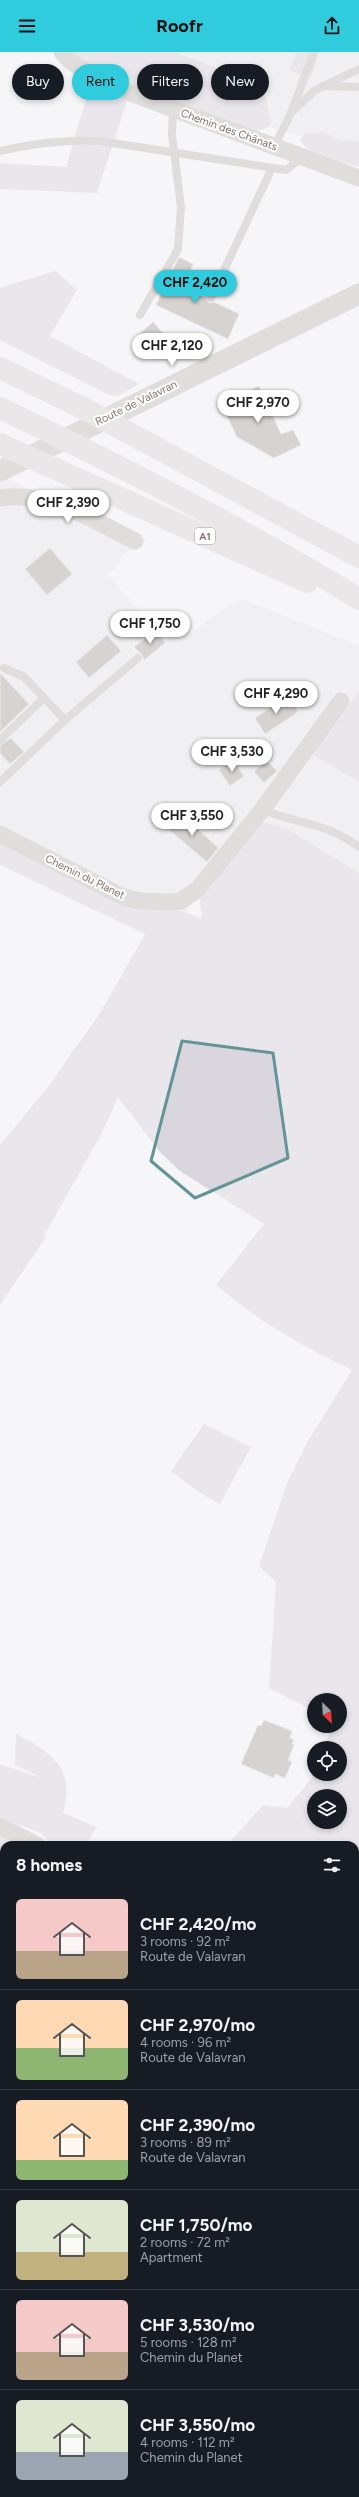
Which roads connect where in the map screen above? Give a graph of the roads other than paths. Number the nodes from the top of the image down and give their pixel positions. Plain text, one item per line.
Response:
1 (62, 52) edge
2 (314, 52) edge
3 (359, 70) edge
4 (323, 86) junction
5 (359, 87) edge
6 (173, 109) junction
7 (291, 113) junction
8 (274, 147) junction
9 (0, 152) edge
10 (174, 153) junction
11 (302, 157) junction
12 (272, 168) junction
13 (359, 178) edge
14 (359, 294) edge
15 (211, 298) dead end
16 (140, 315) dead end
17 (0, 368) edge
18 (0, 408) edge
19 (2, 445) edge
20 (0, 471) edge
21 (0, 498) edge
22 (135, 541) dead end
23 (359, 557) edge
24 (359, 599) edge
25 (359, 606) edge
26 (138, 658) dead end
27 (4, 668) dead end
28 (44, 698) junction
29 (341, 701) dead end
30 (65, 720) junction
31 (0, 740) edge
32 (1, 777) edge
33 (262, 810) junction
34 (0, 834) edge
35 (359, 847) edge
36 (0, 1826) edge
37 (29, 1841) edge

1 - 6 street, Chemin des Chânats
2 - 7 lane
3 - 4 lane
4 - 5 lane
4 - 7 lane
6 - 8 street, Chemin des Chânats
6 - 10 lane
7 - 8 lane
8 - 11 street, Chemin des Chânats
9 - 10 lane
10 - 12 lane
10 - 16 lane
11 - 12 lane
11 - 13 street, Chemin des Chânats
12 - 15 lane
14 - 20 street, Route de Valavran
17 - 23 highway
18 - 24 highway
19 - 25 highway, A1
21 - 22 street
26 - 30 lane
27 - 28 lane
28 - 30 lane
28 - 31 lane
29 - 33 street, Chemin du Planet
30 - 32 lane
33 - 34 street, Chemin du Planet
33 - 35 lane
36 - 37 street

